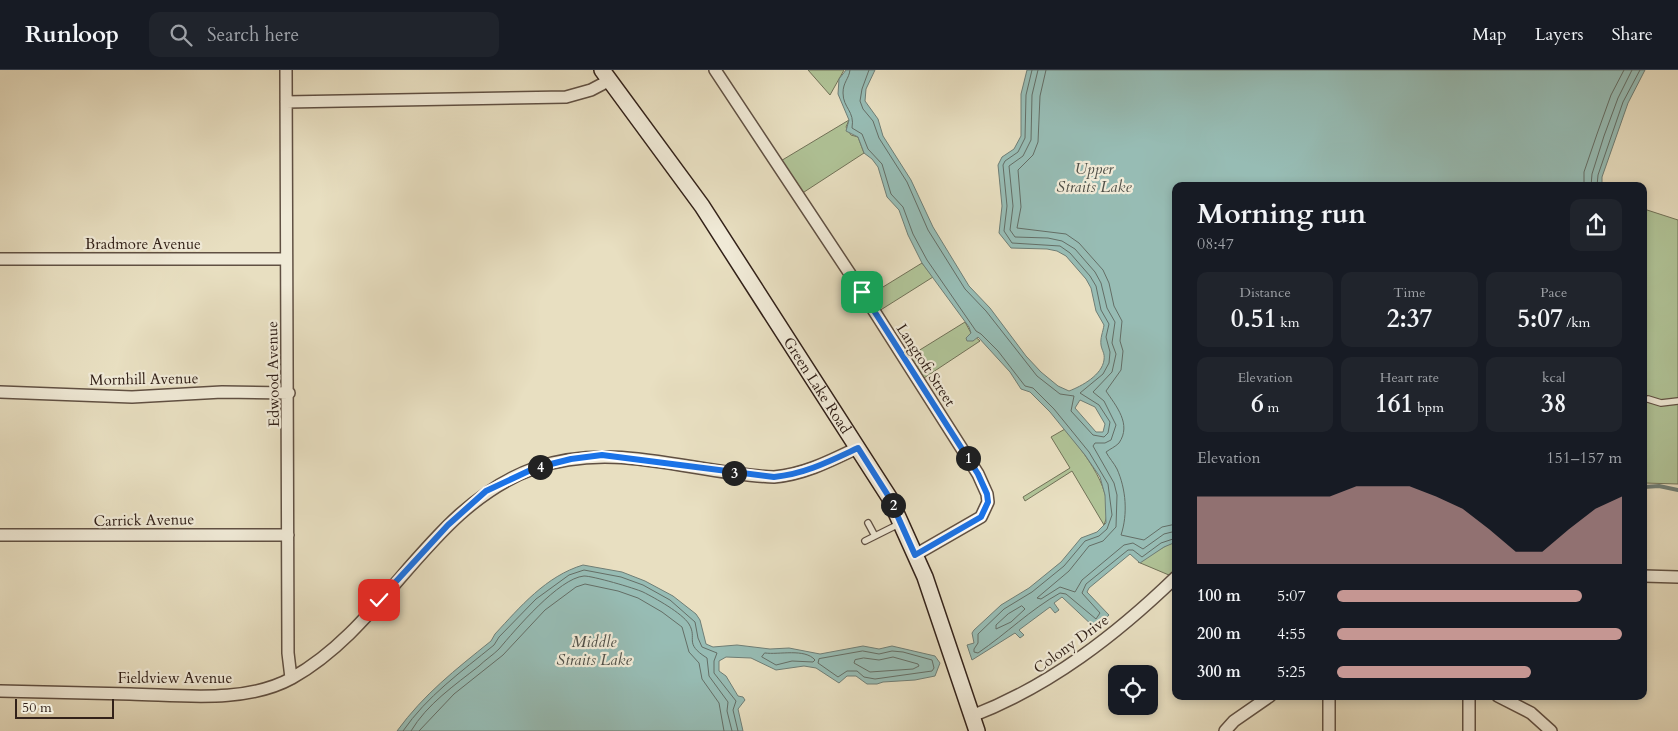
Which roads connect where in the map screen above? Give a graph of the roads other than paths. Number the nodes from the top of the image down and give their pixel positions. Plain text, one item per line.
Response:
1 (286, 70) edge
2 (715, 70) edge
3 (606, 75) edge
4 (286, 102) junction
5 (0, 259) edge
6 (286, 259) junction
7 (0, 392) edge
8 (289, 393) junction
9 (1648, 399) dead end
10 (1678, 402) edge
11 (858, 448) junction
12 (868, 523) dead end
13 (901, 523) junction
14 (0, 535) edge
15 (288, 535) junction
16 (875, 536) junction
17 (865, 541) dead end
18 (915, 555) junction
19 (1647, 576) edge
20 (1678, 577) edge
21 (1172, 582) edge
22 (291, 678) junction
23 (0, 691) edge
24 (1264, 700) edge
25 (1329, 700) edge
26 (1469, 700) edge
27 (1506, 700) edge
28 (972, 716) junction
29 (977, 731) edge
30 (1225, 731) edge
31 (1329, 731) edge
32 (1469, 731) edge
33 (1551, 731) edge

1 - 4 street, Edwood Avenue
2 - 18 street, Langtoft Street
3 - 4 street
3 - 11 street, Green Lake Road
4 - 6 street, Edwood Avenue
5 - 6 street, Bradmore Avenue
6 - 8 street, Edwood Avenue
7 - 8 street, Mornhill Avenue
8 - 15 street, Edwood Avenue
9 - 10 lane
11 - 13 street, Green Lake Road
11 - 22 street, Fieldview Avenue
12 - 16 lane
13 - 16 lane
13 - 18 street, Green Lake Road
14 - 15 street, Carrick Avenue
15 - 22 street, Edwood Avenue
16 - 17 lane
18 - 28 street, Green Lake Road
19 - 20 street
21 - 28 street, Colony Drive
22 - 23 street, Fieldview Avenue
24 - 30 street
25 - 31 street
26 - 32 street
27 - 33 street
28 - 29 street, Green Lake Road

